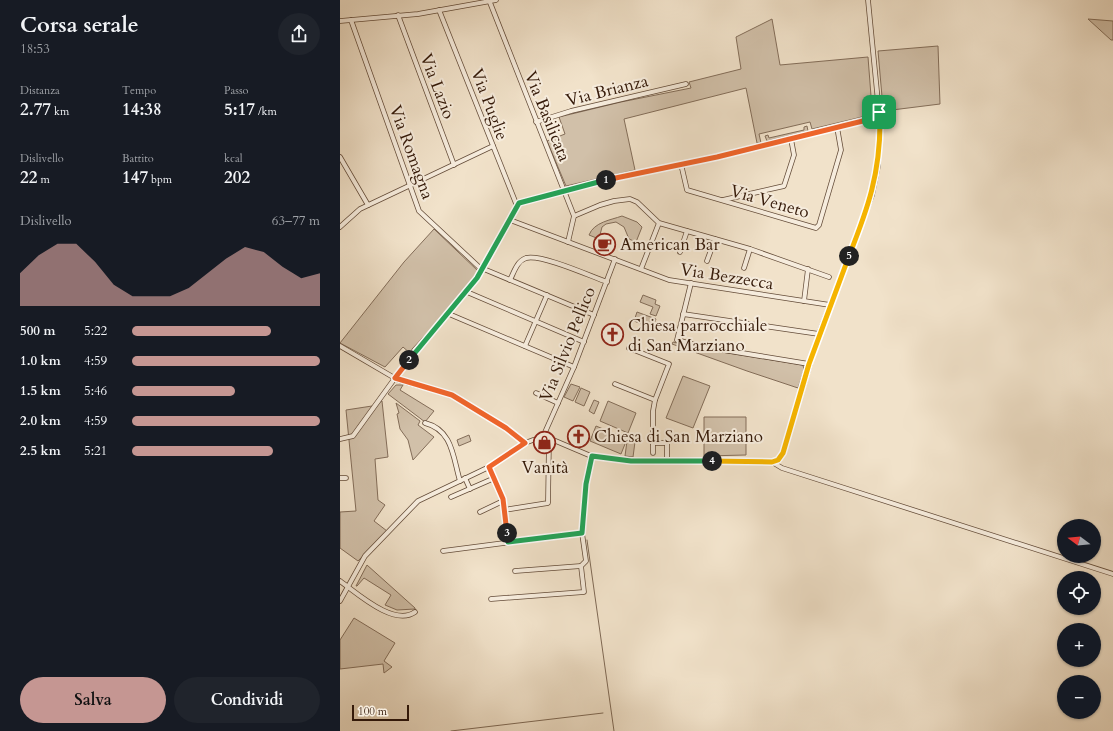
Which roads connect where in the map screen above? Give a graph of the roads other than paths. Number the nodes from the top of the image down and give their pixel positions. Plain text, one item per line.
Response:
1 (496, 0) edge
2 (868, 0) edge
3 (489, 1) edge
4 (439, 10) junction
5 (398, 16) junction
6 (351, 20) junction
7 (340, 21) edge
8 (686, 84) dead end
9 (879, 112) junction
10 (875, 118) junction
11 (536, 122) junction
12 (880, 122) junction
13 (836, 127) junction
14 (792, 139) junction
15 (493, 146) junction
16 (340, 156) edge
17 (681, 164) junction
18 (454, 165) junction
19 (411, 186) junction
20 (564, 191) junction
21 (722, 201) junction
22 (368, 205) junction
23 (517, 206) junction
24 (574, 216) junction
25 (510, 220) junction
26 (659, 223) junction
27 (340, 227) edge
28 (687, 231) junction
29 (715, 239) junction
30 (568, 242) junction
31 (750, 249) junction
32 (680, 252) dead end
33 (615, 259) junction
34 (707, 261) dead end
35 (744, 268) dead end
36 (484, 269) junction
37 (641, 269) junction
38 (808, 270) junction
39 (829, 277) dead end
40 (510, 280) junction
41 (607, 282) junction
42 (691, 283) junction
43 (467, 292) junction
44 (547, 295) junction
45 (804, 301) junction
46 (830, 305) junction
47 (449, 314) junction
48 (683, 314) junction
49 (594, 315) junction
50 (536, 322) junction
51 (819, 334) junction
52 (584, 342) junction
53 (340, 346) edge
54 (525, 346) junction
55 (628, 348) dead end
56 (809, 364) junction
57 (574, 367) junction
58 (395, 378) junction
59 (615, 384) dead end
60 (536, 393) dead end
61 (655, 400) junction
62 (558, 402) junction
63 (425, 423) dead end
64 (340, 439) edge
65 (542, 439) junction
66 (549, 439) junction
67 (525, 443) junction
68 (653, 443) junction
69 (653, 453) dead end
70 (592, 456) junction
71 (667, 461) junction
72 (772, 462) junction
73 (489, 467) junction
74 (340, 478) edge
75 (346, 478) dead end
76 (465, 478) junction
77 (490, 480) dead end
78 (460, 481) junction
79 (470, 489) junction
80 (451, 497) dead end
81 (503, 501) junction
82 (504, 510) junction
83 (480, 512) dead end
84 (582, 533) junction
85 (508, 542) junction
86 (444, 550) dead end
87 (581, 566) junction
88 (515, 571) dead end
89 (1113, 574) edge
90 (340, 581) edge
91 (348, 586) junction
92 (491, 599) dead end
93 (340, 601) edge
94 (414, 612) dead end

1 - 3 street
2 - 9 street
3 - 4 street
3 - 11 street, Via Basilicata
4 - 5 street
4 - 15 street, Via Puglie
5 - 6 street
5 - 18 street, Via Lazio
6 - 7 street
6 - 19 street, Via Romagna
8 - 11 street, Via Brianza
9 - 10 street
9 - 12 street
10 - 12 street
10 - 13 street
11 - 20 street, Via Basilicata
12 - 46 street
13 - 14 street
13 - 21 street, Via Veneto
14 - 17 street
14 - 21 street
15 - 18 street
15 - 23 street, Via Puglie
16 - 22 street
17 - 20 street
17 - 21 street, Via Veneto
18 - 19 street
19 - 22 street
19 - 36 street, Via Romagna
20 - 23 street
20 - 24 street, Via Basilicata
22 - 27 street
23 - 25 street
24 - 26 street
24 - 30 street
25 - 30 street, Via Bezzecca
25 - 36 street
26 - 28 street
26 - 37 street
28 - 29 street
28 - 32 street
29 - 31 street
29 - 34 street
30 - 33 street, Via Bezzecca
31 - 35 street
31 - 38 street
33 - 37 street, Via Bezzecca
33 - 41 street, Via Silvio Pellico
36 - 40 street, Via Romagna
36 - 43 street
37 - 42 street, Via Bezzecca
38 - 39 street
38 - 45 street
40 - 41 street
40 - 44 street, Via Romagna
41 - 49 street, Via Silvio Pellico
42 - 45 street, Via Bezzecca
42 - 48 street
43 - 47 street
43 - 50 street
44 - 49 street, Via Romagna
44 - 50 street
45 - 46 street, Via Bezzecca
46 - 51 street
47 - 54 street
47 - 58 street
48 - 51 street
48 - 56 street
49 - 52 street, Via Silvio Pellico
50 - 52 street
50 - 54 street
51 - 56 street
52 - 57 street, Via Silvio Pellico
53 - 58 street
54 - 57 street
55 - 61 street
56 - 72 street
57 - 62 street, Via Silvio Pellico
58 - 64 street
58 - 67 street
59 - 61 street
60 - 62 street
61 - 68 street
62 - 65 street, Via Silvio Pellico
63 - 78 street
65 - 66 street
65 - 67 street
66 - 70 street
66 - 82 street
67 - 73 street
68 - 69 street
68 - 71 street
70 - 71 street
70 - 84 street
71 - 72 street
72 - 89 street
73 - 76 street
73 - 81 street
74 - 75 street
76 - 78 street
76 - 79 street
77 - 79 street
78 - 91 street
79 - 80 street
81 - 82 street
81 - 83 street
82 - 85 street
84 - 85 street
84 - 87 street
85 - 86 street
87 - 88 street
87 - 92 street
90 - 91 street
91 - 93 street
91 - 94 street

